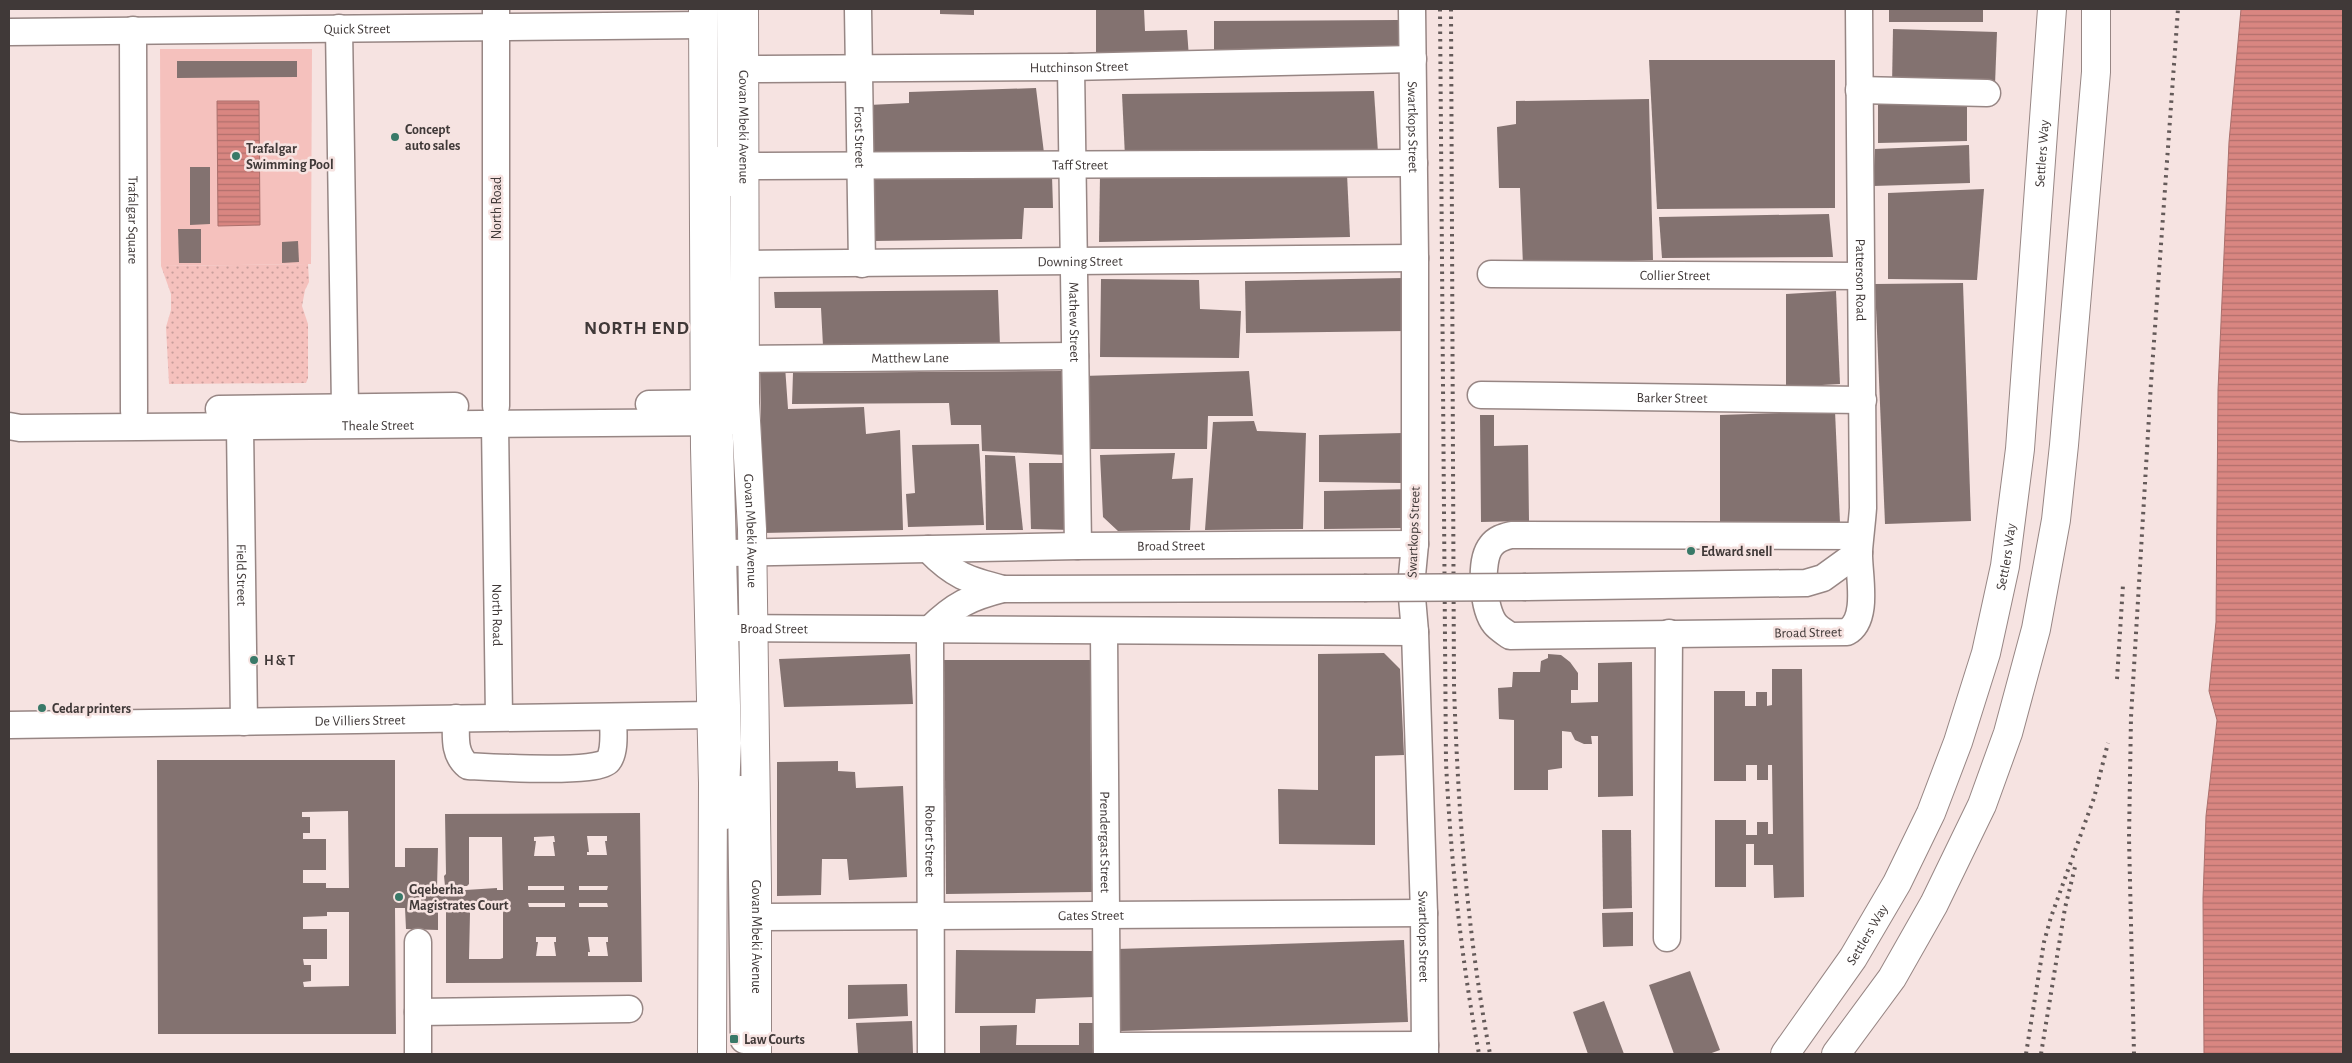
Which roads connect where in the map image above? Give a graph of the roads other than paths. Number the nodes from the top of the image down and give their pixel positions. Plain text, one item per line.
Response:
1 (730, 9) edge
2 (744, 9) edge
3 (858, 9) edge
4 (1412, 9) edge
5 (1859, 9) edge
6 (2034, 9) edge
7 (2052, 9) edge
8 (2096, 9) edge
9 (2111, 9) edge
10 (707, 14) edge
11 (496, 18) edge
12 (238, 19) edge
13 (339, 28) junction
14 (133, 30) junction
15 (9, 32) edge
16 (1413, 59) junction
17 (1071, 67) junction
18 (860, 68) junction
19 (744, 69) junction
20 (2096, 72) junction
21 (1859, 90) junction
22 (1986, 93) dead end
23 (2043, 131) junction
24 (1414, 163) junction
25 (1072, 164) junction
26 (860, 165) junction
27 (745, 166) junction
28 (1415, 258) junction
29 (1074, 261) junction
30 (745, 264) junction
31 (862, 264) junction
32 (1490, 274) dead end
33 (1860, 276) junction
34 (1075, 356) junction
35 (745, 359) junction
36 (1480, 395) dead end
37 (1863, 400) junction
38 (345, 406) junction
39 (134, 411) junction
40 (726, 412) junction
41 (496, 415) junction
42 (12, 424) edge
43 (240, 427) junction
44 (1415, 544) junction
45 (1860, 544) junction
46 (1078, 546) junction
47 (928, 549) junction
48 (731, 553) junction
49 (1003, 589) junction
50 (732, 628) junction
51 (930, 629) junction
52 (1104, 631) junction
53 (1415, 632) junction
54 (1669, 633) junction
55 (712, 715) junction
56 (499, 717) junction
57 (613, 717) junction
58 (456, 718) junction
59 (244, 722) junction
60 (9, 725) edge
61 (1424, 913) junction
62 (1106, 914) junction
63 (757, 916) junction
64 (930, 916) junction
65 (1667, 938) dead end
66 (418, 942) dead end
67 (1892, 978) junction
68 (629, 1009) dead end
69 (418, 1012) junction
70 (1107, 1050) edge
71 (1425, 1050) edge
72 (418, 1054) edge
73 (712, 1054) edge
74 (725, 1054) edge
75 (744, 1054) edge
76 (757, 1054) edge
77 (931, 1054) edge
78 (1785, 1054) edge
79 (1836, 1054) edge
80 (1856, 1054) edge

1 - 40 street
2 - 19 main road, Govan Mbeki Avenue
3 - 18 street, Frost Street
4 - 16 street, Swartkops Street
5 - 21 street, Patterson Road
6 - 23 main road
7 - 23 main road, Settlers Way
8 - 20 main road
9 - 20 main road
10 - 11 street, Quick Street
10 - 40 main road, Govan Mbeki Avenue
11 - 13 street, Quick Street
11 - 41 street, North Road
12 - 13 street, Quick Street
12 - 14 street, Quick Street
13 - 38 street
14 - 15 street, Quick Street
14 - 39 street, Trafalgar Square
16 - 17 street, Hutchinson Street
16 - 24 street, Swartkops Street
17 - 18 street, Hutchinson Street
17 - 25 street, Mathew Street
18 - 19 street, Hutchinson Street
18 - 26 street, Frost Street
19 - 27 main road, Govan Mbeki Avenue
20 - 67 main road
21 - 22 street
21 - 33 street, Patterson Road
23 - 78 main road, Settlers Way
24 - 25 street, Taff Street
24 - 28 street, Swartkops Street
25 - 26 street, Taff Street
25 - 29 street, Mathew Street
26 - 27 street, Taff Street
26 - 31 street, Frost Street
27 - 30 main road, Govan Mbeki Avenue
28 - 29 street, Downing Street
28 - 44 street, Swartkops Street
29 - 31 street, Downing Street
29 - 34 street, Mathew Street
30 - 31 street, Downing Street
30 - 35 main road, Govan Mbeki Avenue
32 - 33 street, Collier Street
33 - 37 street, Patterson Road
34 - 35 street, Matthew Lane
34 - 46 street, Mathew Street
35 - 40 main road, Govan Mbeki Avenue
36 - 37 street, Barker Street
37 - 45 street, Patterson Road
38 - 39 street, Theale Street
38 - 41 street, Theale Street
39 - 42 street, Theale Street
40 - 41 street, Theale Street
40 - 48 main road, Govan Mbeki Avenue
40 - 48 main road, Govan Mbeki Avenue
41 - 43 street, Theale Street
41 - 56 street, North Road
42 - 43 street, Theale Street
43 - 59 street, Field Street
44 - 46 street, Broad Street
44 - 53 street, Swartkops Street
45 - 49 street, bridge
45 - 54 street, Broad Street
45 - 54 street, Broad Street
46 - 47 street, Broad Street
47 - 48 street, Broad Street
47 - 49 street
48 - 50 main road, Govan Mbeki Avenue
48 - 50 main road, Govan Mbeki Avenue
49 - 51 street
50 - 51 street, Broad Street
50 - 55 main road, Govan Mbeki Avenue
50 - 63 main road, Govan Mbeki Avenue
50 - 74 street
50 - 75 street
51 - 52 street, Broad Street
51 - 64 street, Robert Street
52 - 53 street, Broad Street
52 - 62 street, Prendergast Street
53 - 61 street, Swartkops Street
54 - 65 street
55 - 57 street, De Villiers Street
55 - 73 main road, Govan Mbeki Avenue
56 - 57 street, De Villiers Street
56 - 58 street, De Villiers Street
57 - 58 street
58 - 59 street, De Villiers Street
59 - 60 street, De Villiers Street
61 - 62 street, Gates Street
61 - 71 street, Swartkops Street
62 - 64 street, Gates Street
62 - 70 street, Prendergast Street
63 - 64 street, Gates Street
63 - 76 main road, Govan Mbeki Avenue
64 - 77 street, Robert Street
66 - 69 street
67 - 79 main road
67 - 80 main road
68 - 69 street
69 - 72 street
70 - 71 street

